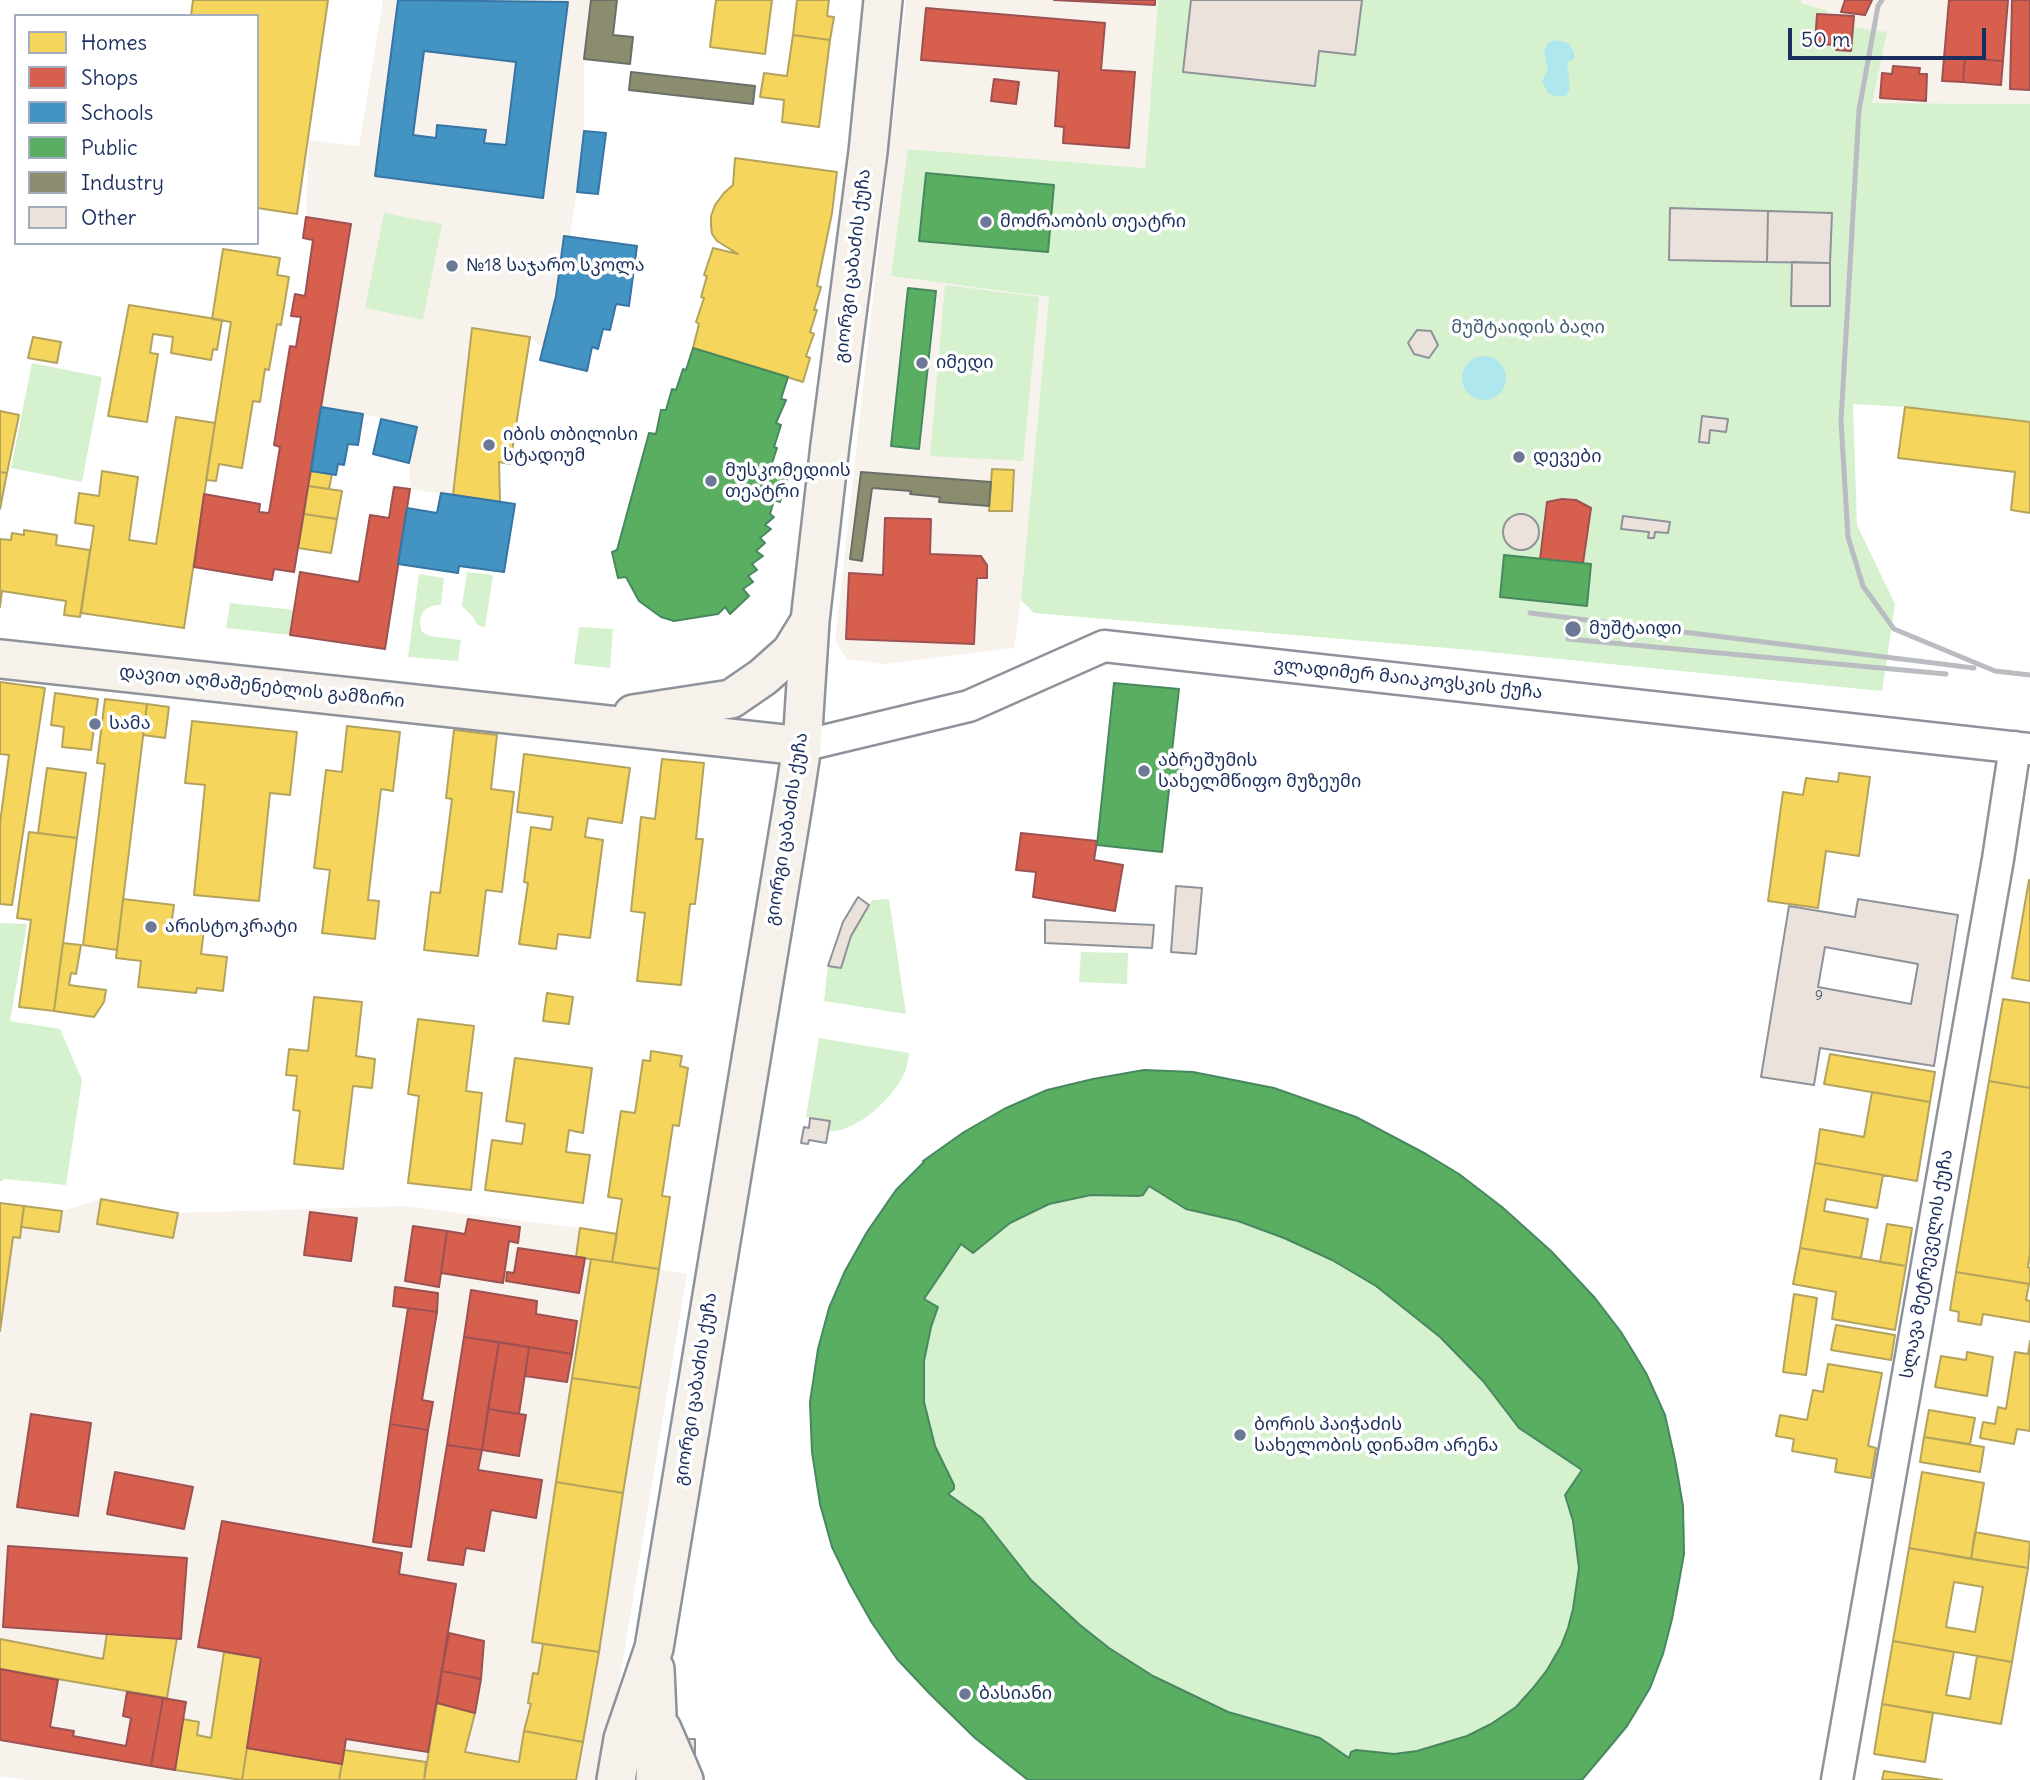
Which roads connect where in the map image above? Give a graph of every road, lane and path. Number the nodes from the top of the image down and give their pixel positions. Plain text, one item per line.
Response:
1 (881, 2) edge
2 (810, 621) junction
3 (0, 659) edge
4 (525, 717) junction
5 (802, 746) junction
6 (2023, 748) edge
7 (654, 1648) junction
8 (657, 1715) junction
9 (616, 1780) edge
10 (655, 1780) edge
11 (684, 1780) edge
12 (1837, 1780) edge

1 - 2 main road, გიორგი ცაბაძის ქუჩა
2 - 4 main road, დავით აღმაშენებლის გამზირი
2 - 5 main road, გიორგი ცაბაძის ქუჩა
3 - 4 main road, დავით აღმაშენებლის გამზირი
4 - 5 main road, დავით აღმაშენებლის გამზირი
5 - 6 street, ვლადიმერ მაიაკოვსკის ქუჩა
5 - 7 main road, გიორგი ცაბაძის ქუჩა
6 - 12 street, სლავა მეტრეველის ქუჩა
7 - 8 main road, გიორგი ცაბაძის ქუჩა
7 - 9 main road, გიორგი ცაბაძის ქუჩა
8 - 10 main road, გიორგი ცაბაძის ქუჩა
8 - 11 main road

